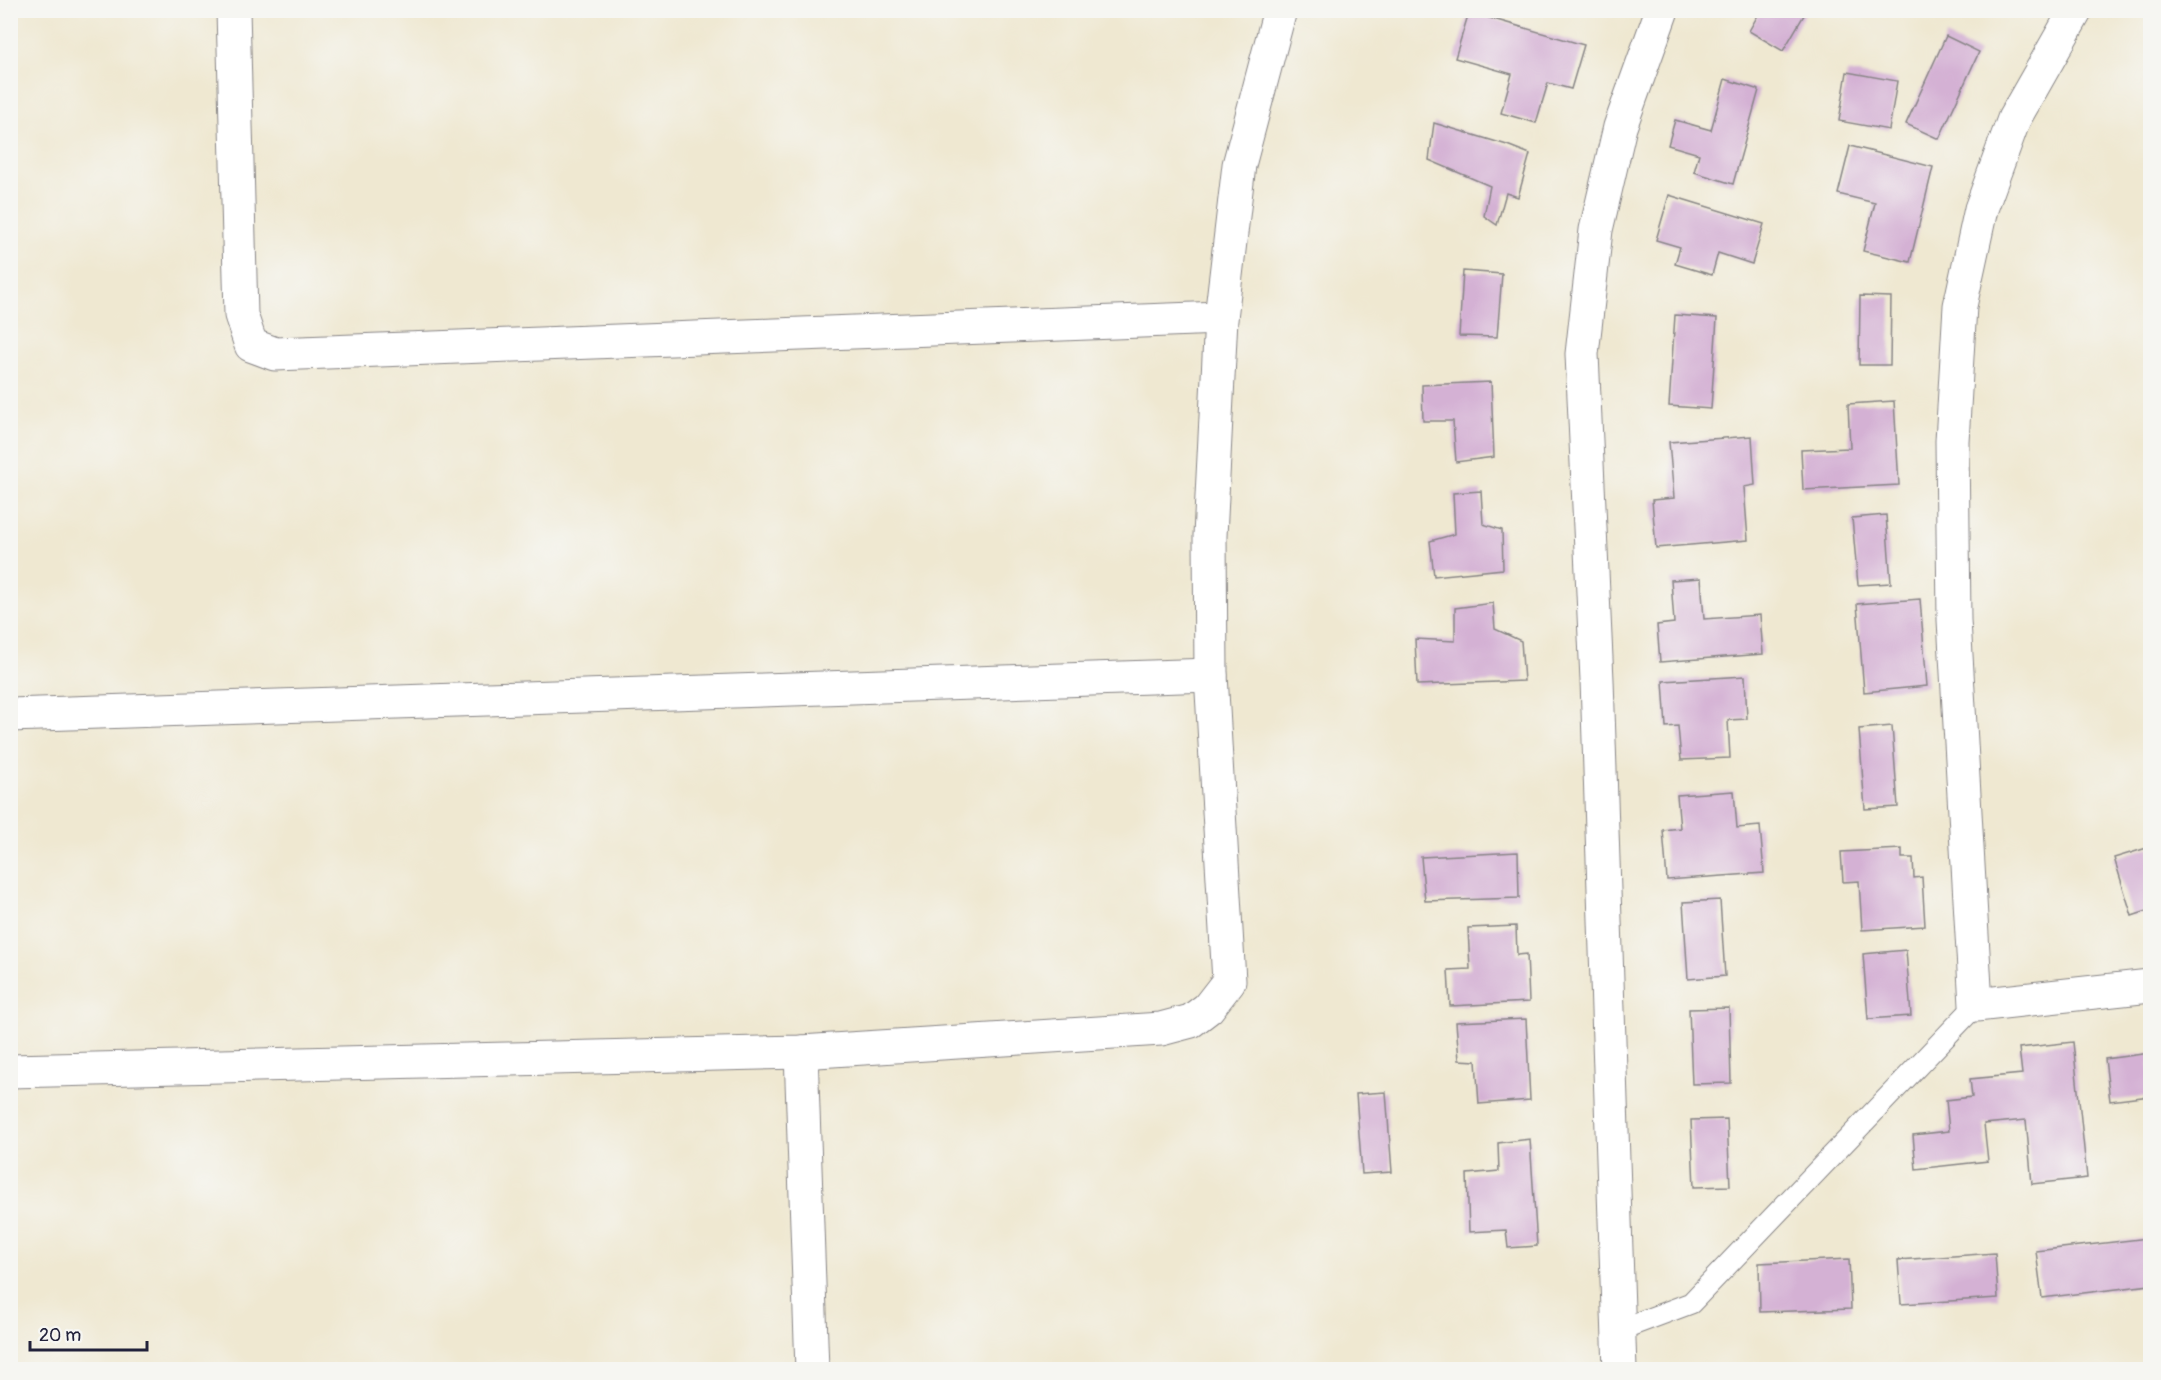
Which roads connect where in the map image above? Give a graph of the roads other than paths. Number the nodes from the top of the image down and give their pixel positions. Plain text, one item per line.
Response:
1 (232, 10) edge
2 (1280, 10) edge
3 (1662, 10) edge
4 (2076, 10) edge
5 (1221, 318) junction
6 (1211, 675) junction
7 (10, 715) edge
8 (2151, 986) edge
9 (1976, 1005) junction
10 (801, 1052) junction
11 (10, 1071) edge
12 (1619, 1330) junction
13 (812, 1370) edge
14 (1620, 1370) edge

1 - 5 street
2 - 5 street
3 - 12 street
4 - 9 street
5 - 6 street
6 - 7 street
6 - 10 street
8 - 9 street
9 - 12 lane
10 - 11 street
10 - 13 street
12 - 14 street

